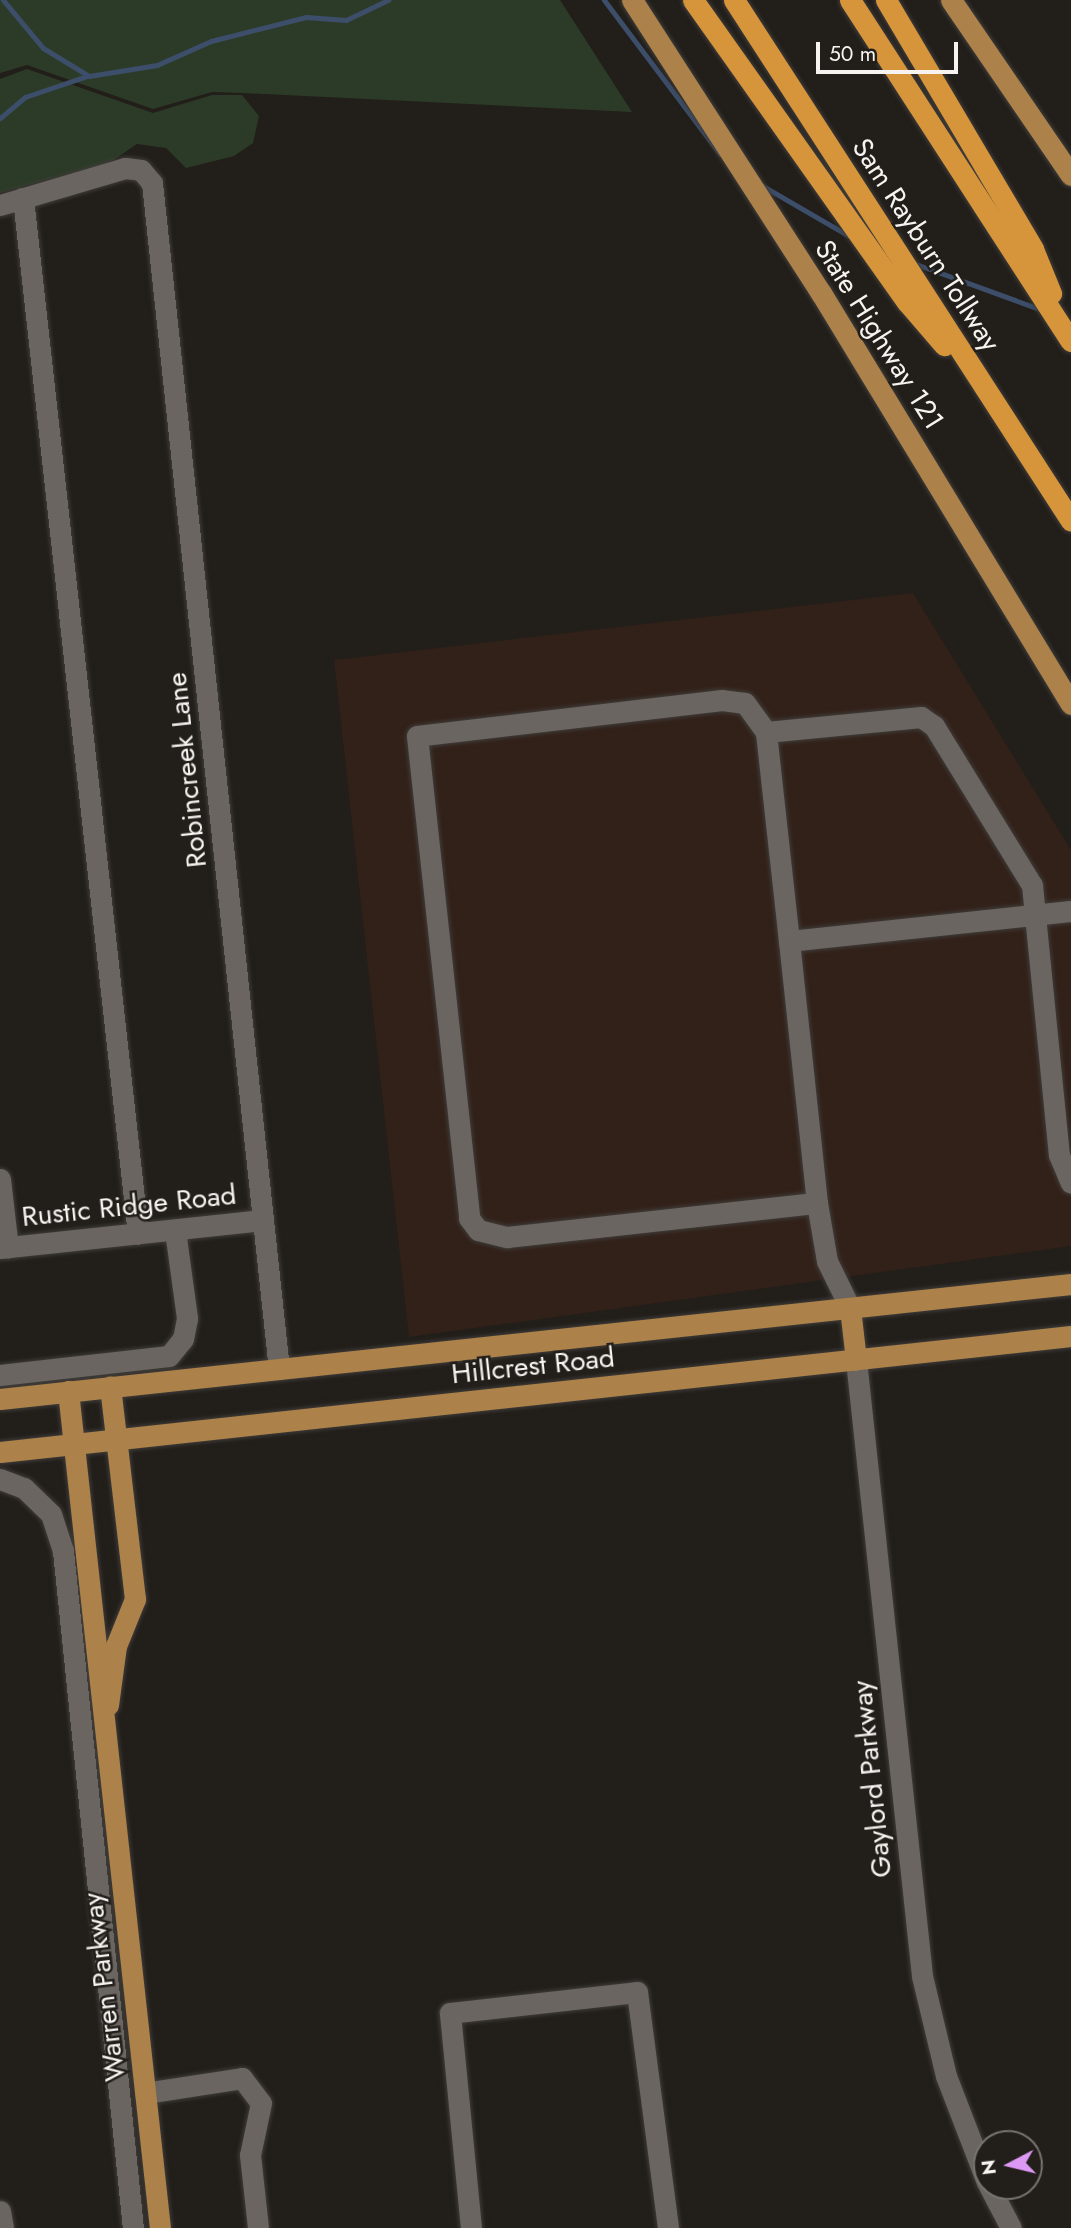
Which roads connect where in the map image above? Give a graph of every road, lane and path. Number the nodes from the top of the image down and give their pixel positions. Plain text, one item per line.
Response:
1 (632, 0) edge
2 (693, 0) edge
3 (734, 0) edge
4 (850, 0) edge
5 (886, 0) edge
6 (951, 0) edge
7 (1071, 175) edge
8 (23, 198) junction
9 (0, 205) edge
10 (1071, 340) edge
11 (996, 404) junction
12 (1071, 521) edge
13 (1071, 704) edge
14 (766, 732) junction
15 (1071, 911) edge
16 (1036, 915) junction
17 (789, 941) junction
18 (0, 1179) edge
19 (1071, 1183) edge
20 (817, 1202) junction
21 (263, 1220) junction
22 (175, 1230) junction
23 (138, 1234) junction
24 (4, 1248) edge
25 (1071, 1284) edge
26 (850, 1308) junction
27 (1071, 1336) edge
28 (856, 1360) junction
29 (279, 1369) junction
30 (0, 1375) edge
31 (110, 1387) junction
32 (68, 1391) junction
33 (0, 1399) edge
34 (117, 1439) junction
35 (72, 1444) junction
36 (0, 1452) edge
37 (0, 1479) edge
38 (104, 1739) junction
39 (145, 2093) junction
40 (973, 2145) edge
41 (996, 2200) edge
42 (0, 2211) edge
43 (2, 2228) edge
44 (133, 2228) edge
45 (160, 2228) edge
46 (258, 2228) edge
47 (471, 2228) edge
48 (668, 2228) edge
49 (1011, 2228) edge

1 - 13 main road, State Highway 121
2 - 11 highway
3 - 11 highway, Sam Rayburn Tollway
4 - 10 highway
5 - 10 highway
6 - 7 main road
8 - 9 street
8 - 21 street, Robincreek Lane
8 - 23 street
11 - 12 highway, Sam Rayburn Tollway
14 - 16 street
14 - 17 street
14 - 20 street
15 - 16 street
16 - 17 street
16 - 19 street
17 - 20 street
18 - 24 street
20 - 26 street
21 - 22 street, Rustic Ridge Road
21 - 29 street, Robincreek Lane
22 - 23 street, Rustic Ridge Road
22 - 30 street
23 - 24 street, Rustic Ridge Road
25 - 26 main road, Hillcrest Road
26 - 28 main road
26 - 29 main road, Hillcrest Road
27 - 28 main road, Hillcrest Road
28 - 34 main road, Hillcrest Road
28 - 40 street, Gaylord Parkway
29 - 31 main road, Hillcrest Road
31 - 32 main road, Hillcrest Road
31 - 34 main road, Warren Parkway
32 - 33 main road, Hillcrest Road
32 - 35 main road, Warren Parkway
34 - 35 main road, Hillcrest Road
34 - 38 main road, Warren Parkway
35 - 36 main road, Hillcrest Road
35 - 38 main road, Warren Parkway
37 - 44 street
38 - 39 main road, Warren Parkway
39 - 45 main road, Warren Parkway
39 - 46 street
41 - 49 street, Gaylord Parkway
42 - 43 street
47 - 48 street

